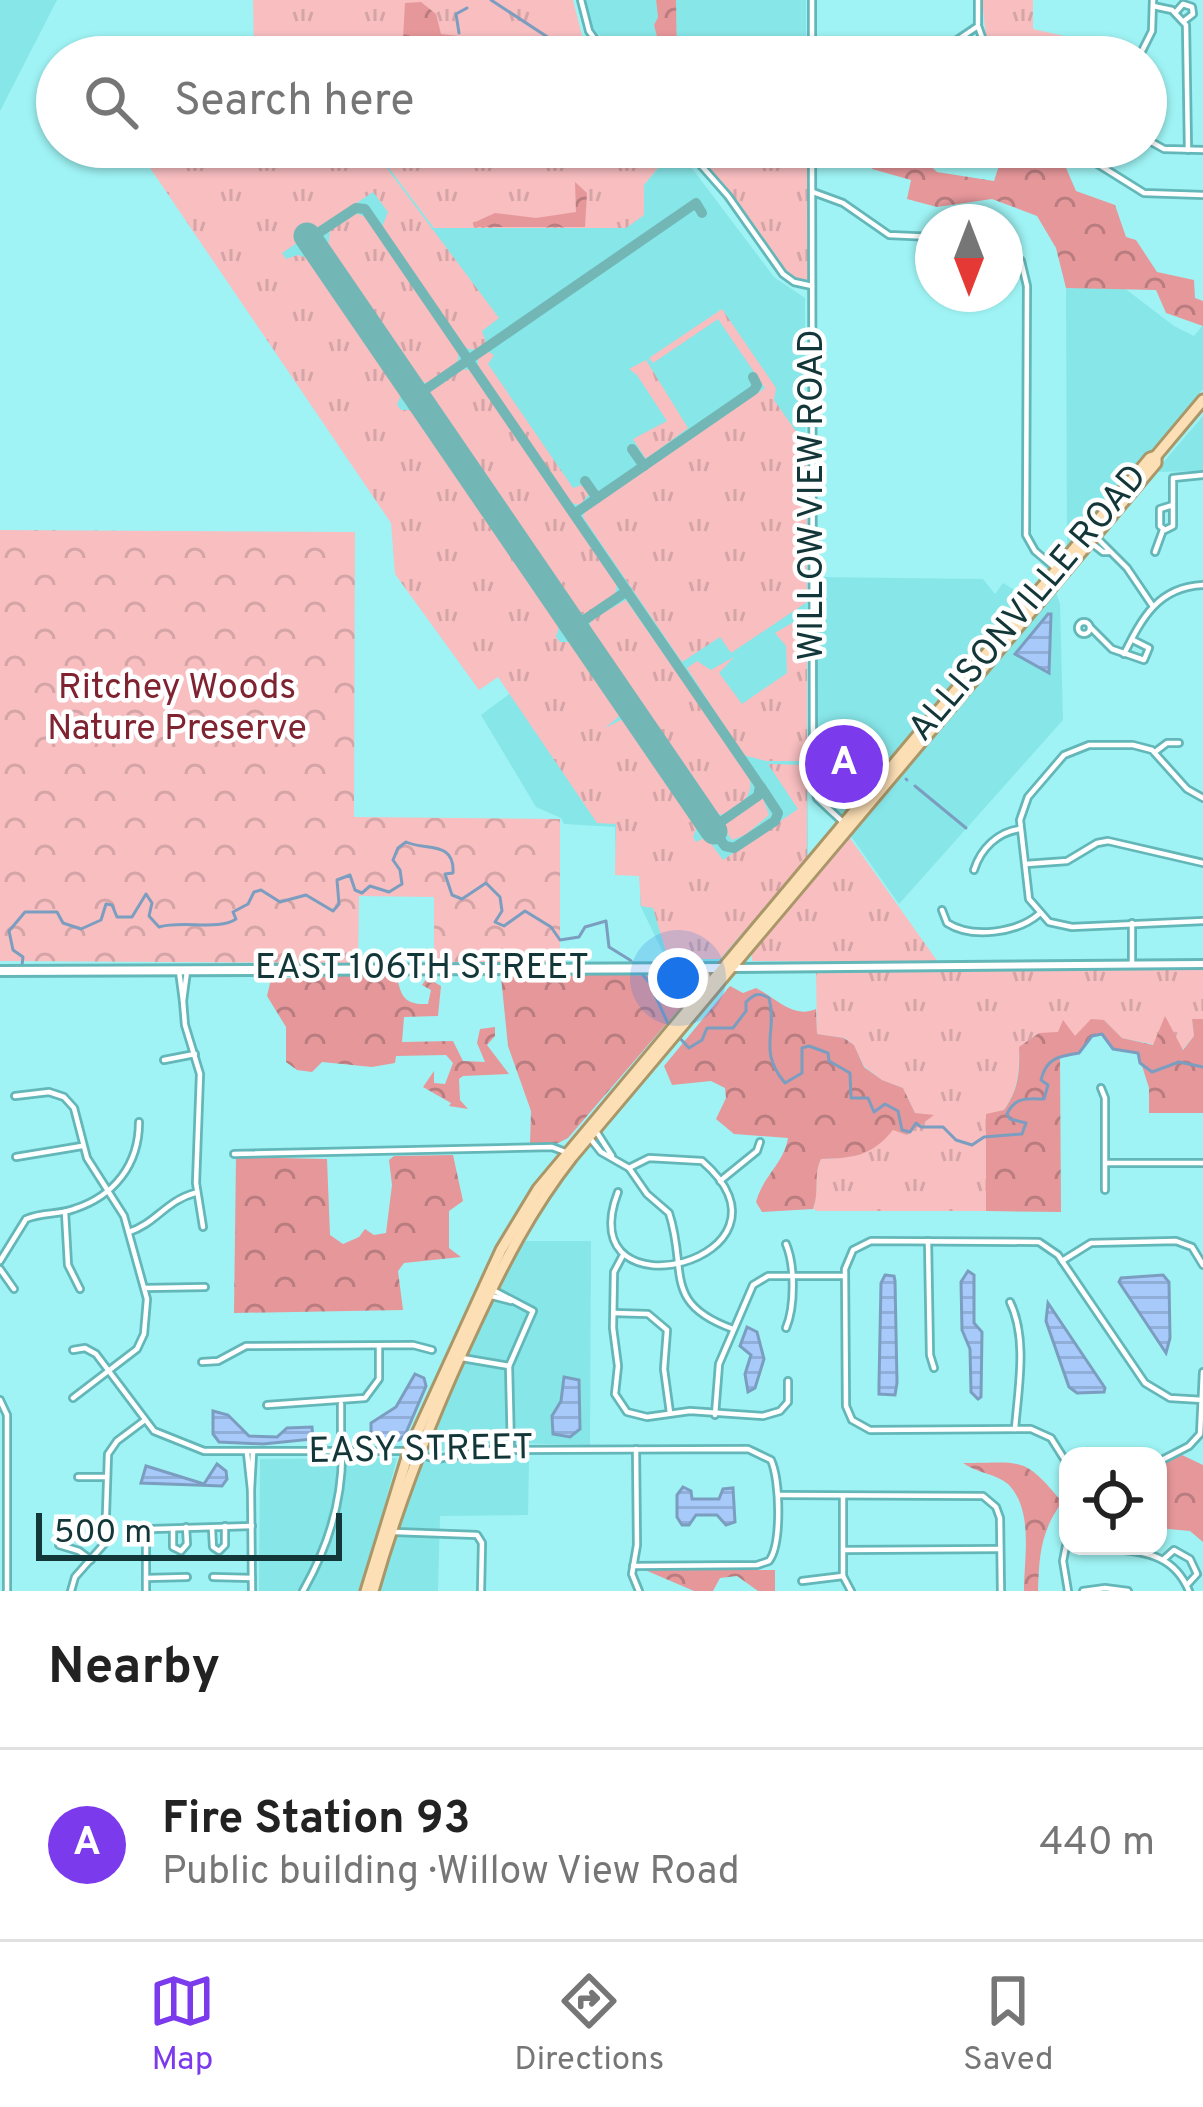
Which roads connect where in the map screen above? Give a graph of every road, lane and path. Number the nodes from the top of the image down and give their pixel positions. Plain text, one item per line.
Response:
1 (581, 0) edge
2 (812, 0) edge
3 (978, 0) edge
4 (1154, 2) edge
5 (1176, 12) junction
6 (1184, 21) junction
7 (978, 26) junction
8 (592, 36) edge
9 (812, 36) edge
10 (963, 36) edge
11 (982, 36) edge
12 (1150, 36) edge
13 (1167, 148) edge
14 (1188, 150) junction
15 (1203, 150) edge
16 (704, 168) edge
17 (812, 168) edge
18 (1104, 168) edge
19 (812, 192) junction
20 (1203, 195) edge
21 (915, 236) edge
22 (1023, 268) edge
23 (812, 286) junction
24 (1203, 400) edge
25 (1203, 475) edge
26 (1172, 505) junction
27 (1163, 530) junction
28 (1089, 536) junction
29 (1155, 552) dead end
30 (1060, 572) junction
31 (1203, 585) edge
32 (1151, 605) junction
33 (1090, 628) dead end
34 (1131, 639) junction
35 (1124, 654) junction
36 (1179, 743) dead end
37 (1155, 752) junction
38 (1203, 798) edge
39 (847, 826) junction
40 (1020, 829) junction
41 (1203, 862) edge
42 (1026, 864) junction
43 (974, 870) dead end
44 (942, 910) dead end
45 (1039, 914) junction
46 (1203, 922) edge
47 (1132, 923) junction
48 (746, 952) junction
49 (1132, 964) junction
50 (1203, 964) edge
51 (692, 968) junction
52 (727, 968) junction
53 (754, 968) junction
54 (0, 971) edge
55 (183, 971) junction
56 (704, 989) junction
57 (680, 1024) junction
58 (195, 1054) junction
59 (164, 1060) dead end
60 (1101, 1088) dead end
61 (15, 1096) dead end
62 (139, 1123) dead end
63 (589, 1131) junction
64 (760, 1142) dead end
65 (82, 1146) junction
66 (234, 1154) dead end
67 (569, 1155) junction
68 (16, 1157) dead end
69 (1203, 1162) edge
70 (1106, 1163) junction
71 (629, 1168) junction
72 (720, 1181) junction
73 (108, 1190) junction
74 (1106, 1190) dead end
75 (197, 1192) junction
76 (618, 1192) dead end
77 (65, 1212) junction
78 (203, 1227) dead end
79 (129, 1232) junction
80 (928, 1241) junction
81 (786, 1244) dead end
82 (623, 1255) junction
83 (1062, 1261) junction
84 (675, 1264) junction
85 (0, 1265) edge
86 (1203, 1265) edge
87 (791, 1276) junction
88 (845, 1276) junction
89 (205, 1287) dead end
90 (145, 1288) junction
91 (14, 1289) dead end
92 (80, 1289) dead end
93 (487, 1290) junction
94 (1010, 1302) dead end
95 (614, 1313) junction
96 (786, 1328) dead end
97 (733, 1330) junction
98 (379, 1345) junction
99 (73, 1350) dead end
100 (432, 1350) dead end
101 (461, 1353) junction
102 (202, 1362) dead end
103 (509, 1366) junction
104 (934, 1368) dead end
105 (109, 1371) junction
106 (1203, 1372) edge
107 (788, 1382) dead end
108 (73, 1398) dead end
109 (0, 1400) edge
110 (1203, 1400) edge
111 (340, 1402) junction
112 (267, 1406) dead end
113 (671, 1415) junction
114 (716, 1415) junction
115 (146, 1420) junction
116 (4, 1429) edge
117 (1015, 1429) junction
118 (1201, 1435) edge
119 (636, 1449) junction
120 (511, 1450) junction
121 (341, 1451) junction
122 (412, 1452) junction
123 (1059, 1452) edge
124 (250, 1453) junction
125 (1167, 1457) edge
126 (107, 1477) junction
127 (78, 1478) dead end
128 (777, 1495) junction
129 (843, 1495) junction
130 (3, 1515) edge
131 (212, 1526) junction
132 (225, 1526) junction
133 (252, 1526) junction
134 (173, 1527) junction
135 (186, 1527) junction
136 (387, 1530) junction
137 (59, 1545) dead end
138 (1000, 1549) junction
139 (842, 1550) junction
140 (1065, 1555) edge
141 (1154, 1555) edge
142 (1163, 1559) junction
143 (91, 1560) junction
144 (633, 1566) junction
145 (187, 1576) dead end
146 (843, 1576) junction
147 (213, 1577) dead end
148 (146, 1578) junction
149 (252, 1578) junction
150 (802, 1581) dead end
151 (1188, 1588) edge
152 (4, 1591) edge
153 (71, 1591) edge
154 (146, 1591) edge
155 (252, 1591) edge
156 (303, 1591) edge
157 (370, 1591) edge
158 (481, 1591) edge
159 (639, 1591) edge
160 (851, 1591) edge
161 (1001, 1591) edge
162 (1068, 1591) edge
163 (1083, 1591) edge
164 (1128, 1591) edge

1 - 8 street
2 - 9 street
3 - 7 street
4 - 5 street
4 - 12 street
5 - 6 street
5 - 6 street
6 - 14 street
7 - 10 street
7 - 11 street
13 - 14 street
14 - 15 street
16 - 23 street
17 - 19 street, WILLOW VIEW ROAD
18 - 20 street
19 - 21 street
19 - 23 street, WILLOW VIEW ROAD
22 - 30 street
23 - 39 street, WILLOW VIEW ROAD
24 - 28 main road, ALLISONVILLE ROAD
25 - 26 street
26 - 27 street
26 - 27 street
27 - 29 street
28 - 30 main road, ALLISONVILLE ROAD
28 - 32 street
30 - 39 main road, ALLISONVILLE ROAD
31 - 32 street
32 - 34 street
33 - 35 street
34 - 35 street
34 - 35 street
36 - 37 street
37 - 38 street
37 - 40 street
39 - 48 main road, ALLISONVILLE ROAD
39 - 52 main road, ALLISONVILLE ROAD
40 - 42 street
40 - 43 street
41 - 42 street
42 - 45 street
44 - 45 street
45 - 47 street
46 - 47 street
47 - 49 street
48 - 52 main road, ALLISONVILLE ROAD
48 - 53 main road
49 - 50 street, EAST 106TH STREET
49 - 53 street, EAST 106TH STREET
51 - 52 main road, EAST 106TH STREET
51 - 55 main road, EAST 106TH STREET
51 - 56 main road
52 - 53 street, EAST 106TH STREET
52 - 56 main road, ALLISONVILLE ROAD
52 - 57 main road, ALLISONVILLE ROAD
54 - 55 main road, EAST 106TH STREET
55 - 58 street
56 - 57 main road, ALLISONVILLE ROAD
57 - 63 main road, ALLISONVILLE ROAD
58 - 59 street
58 - 75 street
60 - 70 street
61 - 65 street
62 - 73 street
63 - 67 main road, ALLISONVILLE ROAD
63 - 71 street
64 - 72 street
65 - 68 street
65 - 73 street
66 - 67 street
67 - 93 main road, ALLISONVILLE ROAD
69 - 70 street
70 - 74 street
71 - 72 street
71 - 84 street
72 - 84 street
73 - 77 street
73 - 79 street
75 - 78 street
75 - 79 street
76 - 82 street
77 - 85 street
77 - 92 street
79 - 90 street
80 - 83 street
80 - 88 street
80 - 104 street
81 - 87 street
82 - 84 street
82 - 95 street
83 - 86 street
83 - 110 street
84 - 97 street
85 - 91 street
87 - 88 street
87 - 96 street
87 - 97 street
88 - 117 street
89 - 90 street
90 - 105 street
93 - 101 main road, ALLISONVILLE ROAD
93 - 103 street
93 - 122 main road, ALLISONVILLE ROAD
94 - 117 street
95 - 113 street
95 - 113 street
97 - 114 street
98 - 100 street
98 - 102 street
98 - 111 street
99 - 105 street
101 - 103 street
101 - 122 main road, ALLISONVILLE ROAD
103 - 120 street
105 - 108 street
105 - 115 street, EASY STREET
106 - 110 street
107 - 114 street
109 - 116 street
110 - 118 street
111 - 112 street
111 - 121 street
113 - 114 street
115 - 124 street, EASY STREET
115 - 126 street
116 - 130 street
117 - 123 street
118 - 125 street
119 - 120 street, EASY STREET
119 - 128 street, EASY STREET
119 - 144 street
120 - 122 street, EASY STREET
121 - 122 street, EASY STREET
121 - 124 street, EASY STREET
121 - 156 street
122 - 136 main road, ALLISONVILLE ROAD
124 - 133 street
126 - 127 street
126 - 143 street
128 - 129 street
128 - 144 street
129 - 138 street
129 - 139 street
130 - 152 street
131 - 132 street
131 - 132 street
131 - 135 street
132 - 133 street
133 - 149 street
134 - 135 street
134 - 135 street
134 - 148 street
136 - 157 main road, ALLISONVILLE ROAD
136 - 158 street
137 - 143 street
138 - 139 street
138 - 161 street
139 - 146 street
140 - 162 street
141 - 142 street
142 - 151 street
142 - 151 street
143 - 153 street
144 - 159 street
145 - 148 street
146 - 150 street
146 - 160 street
147 - 149 street
148 - 154 street
149 - 155 street
163 - 164 street

